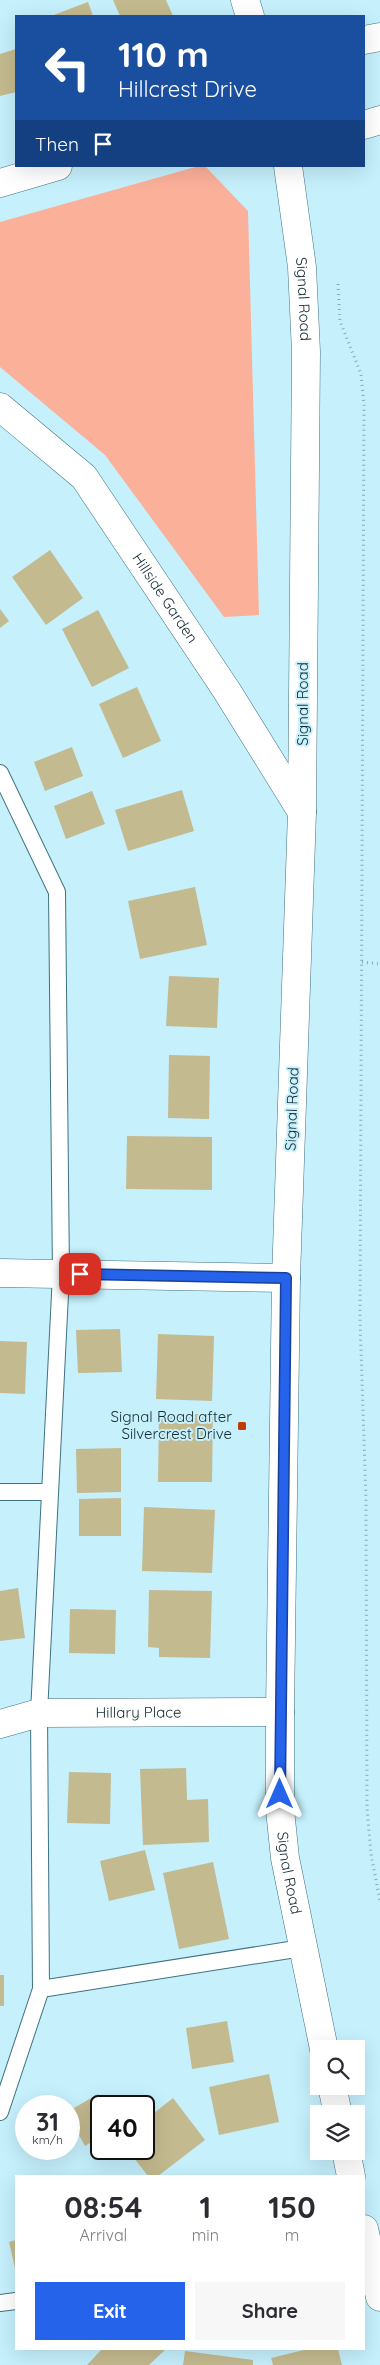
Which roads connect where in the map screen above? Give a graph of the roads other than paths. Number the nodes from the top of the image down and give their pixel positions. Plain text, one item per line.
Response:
1 (245, 0) edge
2 (250, 15) edge
3 (380, 37) edge
4 (365, 40) edge
5 (380, 120) edge
6 (365, 124) edge
7 (55, 167) edge
8 (288, 167) edge
9 (0, 183) edge
10 (0, 406) edge
11 (0, 773) edge
12 (302, 812) junction
13 (0, 1273) edge
14 (61, 1274) junction
15 (286, 1278) junction
16 (0, 1492) edge
17 (50, 1492) junction
18 (280, 1712) junction
19 (39, 1713) junction
20 (0, 1724) edge
21 (302, 1948) junction
22 (41, 1989) junction
23 (322, 2040) edge
24 (0, 2112) edge
25 (348, 2160) edge
26 (351, 2175) edge
27 (365, 2237) edge
28 (369, 2272) edge
29 (380, 2298) edge
30 (15, 2301) edge
31 (0, 2303) edge

1 - 2 street
3 - 4 street
5 - 6 street
7 - 9 street
8 - 12 street, Signal Road
10 - 12 street, Hillside Garden
11 - 14 lane
12 - 15 street, Signal Road
13 - 14 street
14 - 15 street
14 - 17 lane
15 - 18 street, Signal Road
16 - 17 lane
17 - 19 lane
18 - 19 street, Hillary Place
18 - 21 street, Signal Road
19 - 20 street, Hillary Place
19 - 22 lane
21 - 22 lane
21 - 23 street, Signal Road
22 - 24 lane
25 - 26 street
27 - 28 street
28 - 29 street
30 - 31 lane

